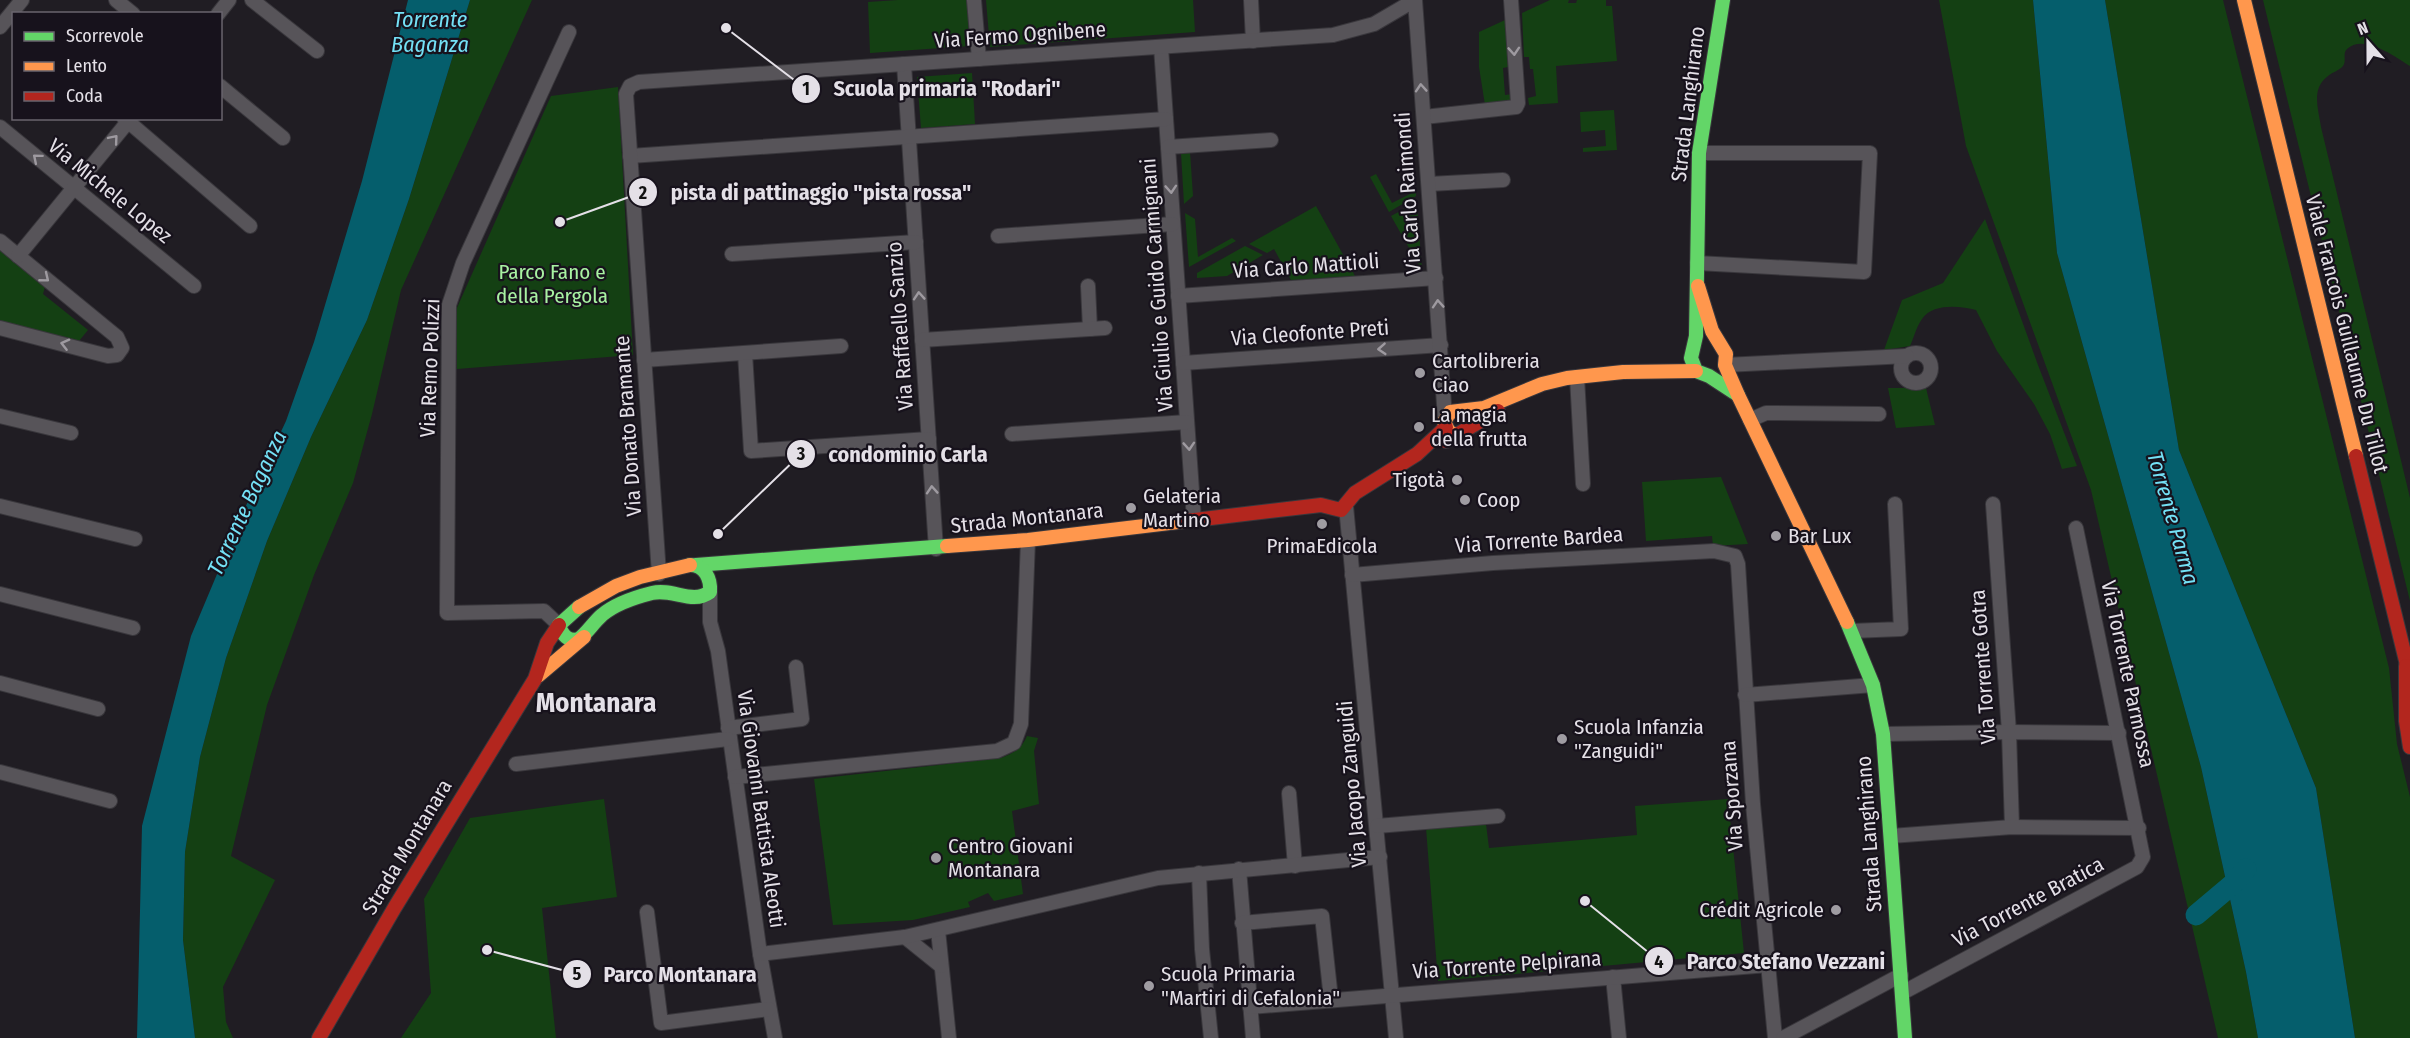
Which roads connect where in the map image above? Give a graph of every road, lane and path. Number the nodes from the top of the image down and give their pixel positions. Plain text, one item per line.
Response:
1 (116, 0) edge
2 (230, 0) edge
3 (252, 0) edge
4 (974, 0) edge
5 (1251, 0) edge
6 (1415, 0) edge
7 (1511, 0) edge
8 (1723, 0) edge
9 (2244, 0) edge
10 (131, 12) edge
11 (220, 12) edge
12 (569, 32) dead end
13 (1253, 41) junction
14 (1161, 47) junction
15 (317, 51) dead end
16 (979, 59) junction
17 (904, 64) junction
18 (222, 88) edge
19 (626, 94) joint
20 (1424, 117) junction
21 (1166, 119) junction
22 (128, 120) edge
23 (0, 127) edge
24 (909, 136) junction
25 (283, 138) dead end
26 (1271, 140) dead end
27 (1168, 147) junction
28 (1699, 153) junction
29 (630, 156) junction
30 (1503, 180) dead end
31 (1429, 184) junction
32 (74, 188) junction
33 (1173, 224) junction
34 (250, 226) dead end
35 (998, 236) dead end
36 (0, 241) edge
37 (916, 242) junction
38 (732, 254) dead end
39 (18, 256) junction
40 (1697, 262) junction
41 (1436, 278) junction
42 (194, 286) dead end
43 (1088, 286) dead end
44 (1698, 286) junction
45 (1178, 296) junction
46 (0, 328) edge
47 (1105, 328) dead end
48 (1090, 329) junction
49 (922, 340) junction
50 (1441, 345) junction
51 (1720, 345) junction
52 (841, 346) dead end
53 (745, 353) junction
54 (1907, 356) dead end
55 (1694, 359) junction
56 (644, 360) junction
57 (1183, 363) junction
58 (1725, 365) junction
59 (1709, 376) junction
60 (1577, 377) junction
61 (1444, 383) junction
62 (1530, 389) junction
63 (1737, 395) junction
64 (1462, 410) junction
65 (1879, 414) dead end
66 (0, 416) edge
67 (1750, 420) junction
68 (1187, 422) junction
69 (1453, 427) junction
70 (71, 434) dead end
71 (1012, 434) dead end
72 (929, 439) junction
73 (1583, 483) dead end
74 (1337, 500) junction
75 (1895, 504) dead end
76 (1993, 504) dead end
77 (0, 506) edge
78 (1194, 520) junction
79 (2076, 528) dead end
80 (135, 539) dead end
81 (1028, 540) junction
82 (936, 549) junction
83 (1729, 553) joint
84 (738, 562) junction
85 (696, 565) junction
86 (659, 574) junction
87 (1352, 575) junction
88 (711, 589) junction
89 (0, 594) edge
90 (688, 599) junction
91 (710, 622) junction
92 (559, 625) junction
93 (133, 628) dead end
94 (1851, 631) junction
95 (584, 637) junction
96 (796, 667) dead end
97 (2408, 667) edge
98 (2410, 677) edge
99 (535, 679) junction
100 (0, 683) edge
101 (1874, 685) junction
102 (1745, 695) junction
103 (98, 709) dead end
104 (2009, 732) junction
105 (728, 733) junction
106 (2119, 733) junction
107 (1883, 735) junction
108 (2410, 747) edge
109 (516, 764) dead end
110 (0, 772) edge
111 (735, 777) junction
112 (1289, 793) dead end
113 (110, 801) dead end
114 (1497, 816) dead end
115 (1377, 826) junction
116 (2012, 827) junction
117 (2139, 828) junction
118 (1891, 836) junction
119 (1380, 857) junction
120 (1295, 866) junction
121 (1239, 869) junction
122 (1199, 873) junction
123 (647, 912) dead end
124 (1242, 923) junction
125 (938, 930) junction
126 (904, 938) junction
127 (760, 954) junction
128 (1768, 965) junction
129 (941, 966) junction
130 (1901, 975) junction
131 (1613, 977) junction
132 (1902, 993) junction
133 (1392, 994) junction
134 (1331, 999) junction
135 (1250, 1007) junction
136 (769, 1009) junction
137 (319, 1038) edge
138 (775, 1038) edge
139 (948, 1038) edge
140 (1211, 1038) edge
141 (1253, 1038) edge
142 (1396, 1038) edge
143 (1619, 1038) edge
144 (1774, 1038) edge
145 (1783, 1038) edge
146 (1905, 1038) edge

1 - 10 street
2 - 11 street
3 - 15 street
4 - 16 street
5 - 13 street
6 - 13 street, Via Fermo Ognibene
20 -> 6 street, Via Carlo Raimondi
7 -> 20 street
8 - 28 street, Strada Langhirano
9 - 97 street, Viale Francois Guillaume Du Tillot
12 - 92 street, Via Remo Polizzi
13 - 14 street, Via Fermo Ognibene
14 - 16 street, Via Fermo Ognibene
14 - 21 street, Via Giulio e Guido Carmignani
16 - 17 street, Via Fermo Ognibene
17 - 19 street, Via Fermo Ognibene
17 - 24 street, Via Raffaello Sanzio
18 - 25 street
19 - 29 street, Via Donato Bramante
20 - 31 street, Via Carlo Raimondi
21 - 24 street
21 - 27 street, Via Giulio e Guido Carmignani
32 -> 22 street
22 - 34 street
32 -> 23 street, Via Michele Lopez
24 - 29 street
24 - 37 street, Via Raffaello Sanzio
26 - 27 street
27 -> 33 street, Via Giulio e Guido Carmignani
28 - 40 street, Strada Langhirano
28 - 40 street
29 - 56 street, Via Donato Bramante
30 - 31 street
31 - 41 street, Via Carlo Raimondi
32 - 39 street
32 - 42 street, Via Michele Lopez
33 - 35 street
33 - 45 street, Via Giulio e Guido Carmignani
36 - 39 street
37 - 38 street
49 -> 37 street, Via Raffaello Sanzio
39 -> 46 street
40 - 44 street, Strada Langhirano
41 - 45 street, Via Carlo Mattioli
50 -> 41 street, Via Carlo Raimondi
43 - 48 street
44 - 51 street, Strada Langhirano
44 - 55 street, Strada Langhirano
45 - 57 street, Via Giulio e Guido Carmignani
47 - 48 street
48 - 49 street
49 - 72 street, Via Raffaello Sanzio
50 -> 57 street, Via Cleofonte Preti
50 - 61 street, Via Carlo Raimondi
51 - 55 street
51 - 58 street, Strada Langhirano
52 - 53 street
53 - 56 street
53 - 72 street
54 - 58 street
55 - 59 street, Strada Langhirano
55 - 60 street, Strada Montanara
56 - 86 street, Via Donato Bramante
57 - 68 street, Via Giulio e Guido Carmignani
58 - 59 street
58 - 63 street, Strada Langhirano
59 - 63 street, Strada Langhirano
60 - 62 street, Strada Montanara
60 - 73 street
61 - 64 street, Via Carlo Raimondi
61 - 69 street, Via Carlo Raimondi
62 - 64 street, Strada Montanara
62 - 69 street, Strada Montanara
63 - 67 street, Strada Langhirano
64 - 69 street
64 - 69 street, Strada Montanara
65 - 67 street
66 - 70 street
67 - 94 street, Strada Langhirano
68 - 71 street
68 -> 78 street, Via Giulio e Guido Carmignani
69 - 74 street, Strada Montanara
82 -> 72 street, Via Raffaello Sanzio
74 - 78 street, Strada Montanara
74 - 87 street, Via Jacopo Zanguidi
75 - 94 street
76 - 104 street, Via Torrente Gotra
77 - 80 street
78 - 81 street, Strada Montanara
79 - 106 street, Via Torrente Parmossa
81 - 82 street, Strada Montanara
81 - 111 street
82 - 84 street, Strada Montanara
83 - 87 street, Via Torrente Bardea
83 - 102 street, Via Sporzana
84 - 85 street, Strada Montanara
84 - 88 street
85 - 86 street, Strada Montanara
85 - 88 street
86 - 92 street, Strada Montanara
87 - 115 street, Via Jacopo Zanguidi
88 - 90 street
88 - 91 street, Via Giovanni Battista Aleotti
89 - 93 street
90 - 91 street, Via Giovanni Battista Aleotti
90 - 95 street, Strada Montanara
91 - 105 street, Via Giovanni Battista Aleotti
92 - 95 street
92 - 99 street, Strada Montanara
94 - 101 street, Strada Langhirano
95 - 99 street, Strada Montanara
96 - 105 street
97 - 98 street, Viale Francois Guillaume Du Tillot
97 - 108 street
99 - 137 street, Strada Montanara
100 - 103 street
101 - 102 street
101 - 107 street, Strada Langhirano
102 - 128 street, Via Sporzana
104 - 106 street
104 - 107 street
104 - 116 street, Via Torrente Gotra
105 - 109 street
105 - 111 street, Via Giovanni Battista Aleotti
106 - 117 street, Via Torrente Parmossa
107 - 118 street, Strada Langhirano
110 - 113 street
111 - 127 street, Via Giovanni Battista Aleotti
112 - 120 street
114 - 115 street
115 - 119 street, Via Jacopo Zanguidi
116 - 117 street
116 - 118 street
117 - 132 street, Via Torrente Bratica
118 - 130 street, Strada Langhirano
119 - 120 street
119 - 133 street, Via Jacopo Zanguidi
120 - 121 street
121 - 122 street
121 - 124 street
122 - 125 street
122 - 140 street
123 - 136 street
124 - 134 street
124 - 135 street
125 - 126 street
125 - 129 street
126 - 127 street
126 - 129 street
127 - 136 street, Via Giovanni Battista Aleotti
128 - 131 street, Via Torrente Pelpirana
128 - 144 street, Via Sporzana
129 - 139 street
130 - 132 street, Strada Langhirano
130 - 145 street
131 - 133 street, Via Torrente Pelpirana
131 - 143 street
132 - 146 street, Strada Langhirano
133 - 134 street, Via Torrente Pelpirana
133 - 142 street, Via Jacopo Zanguidi
134 - 135 street, Via Torrente Pelpirana
135 - 141 street
136 - 138 street, Via Giovanni Battista Aleotti

